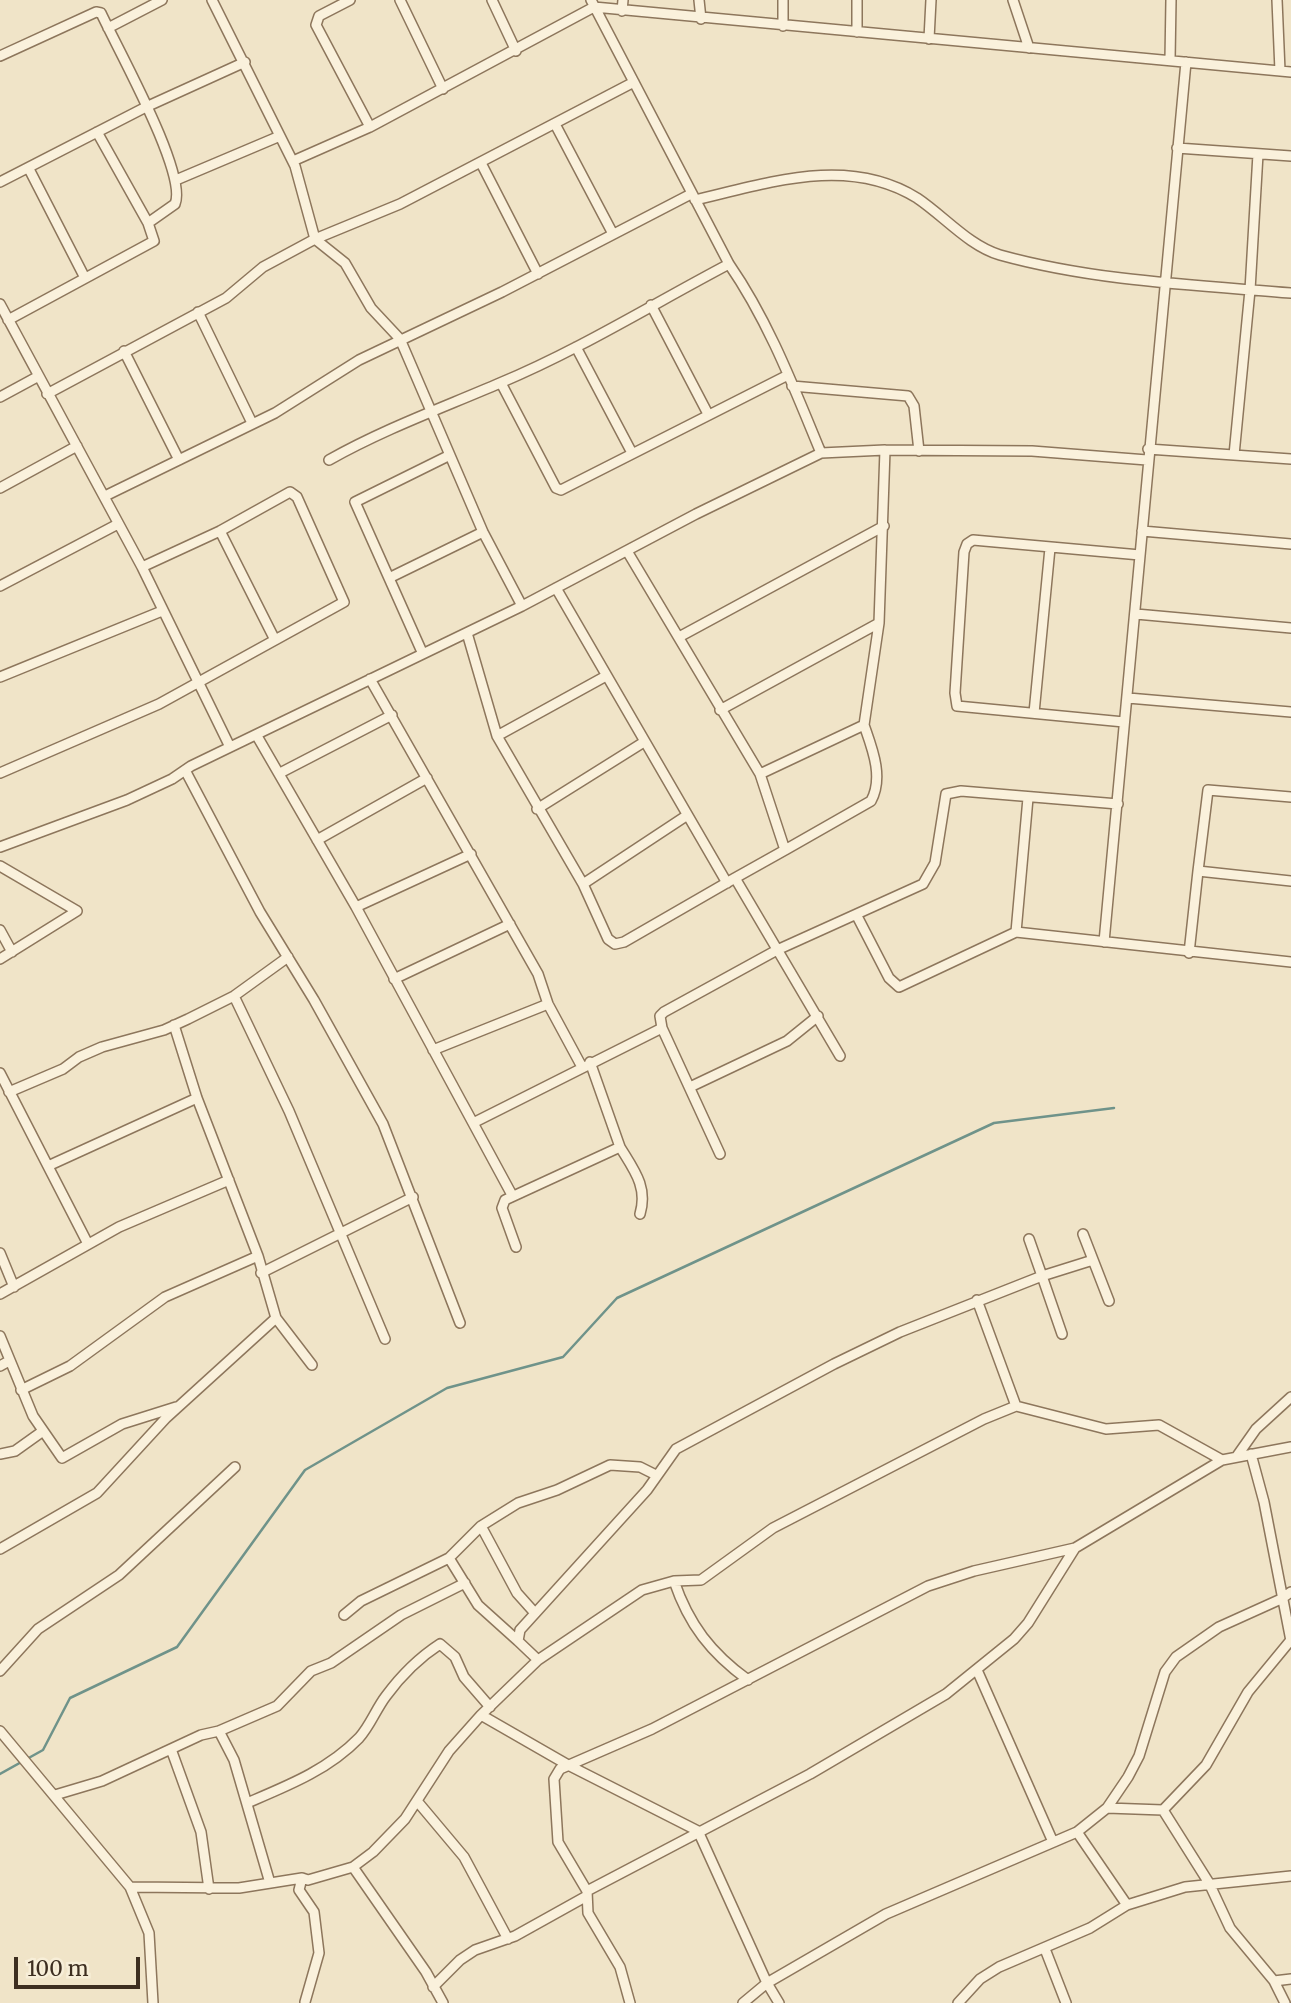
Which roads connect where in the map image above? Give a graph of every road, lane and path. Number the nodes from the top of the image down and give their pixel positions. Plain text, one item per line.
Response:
1 (162, 0) edge
2 (212, 0) edge
3 (350, 0) edge
4 (400, 0) edge
5 (492, 0) edge
6 (624, 0) edge
7 (699, 0) edge
8 (783, 0) edge
9 (858, 0) edge
10 (931, 0) edge
11 (1013, 0) edge
12 (1171, 0) edge
13 (1277, 0) edge
14 (593, 4) edge
15 (622, 11) junction
16 (701, 19) junction
17 (783, 26) junction
18 (108, 28) junction
19 (857, 32) junction
20 (929, 39) junction
21 (1029, 48) junction
22 (516, 51) junction
23 (0, 56) edge
24 (1170, 60) junction
25 (244, 62) junction
26 (1186, 62) junction
27 (1280, 71) junction
28 (1291, 72) edge
29 (634, 82) junction
30 (443, 89) junction
31 (146, 107) junction
32 (555, 124) junction
33 (370, 127) junction
34 (97, 132) junction
35 (280, 136) junction
36 (1177, 148) junction
37 (1258, 154) junction
38 (1291, 156) edge
39 (293, 161) junction
40 (481, 163) junction
41 (29, 169) junction
42 (176, 180) junction
43 (0, 182) edge
44 (693, 197) junction
45 (148, 223) junction
46 (613, 234) junction
47 (315, 239) junction
48 (729, 264) junction
49 (538, 274) junction
50 (85, 278) junction
51 (1167, 284) junction
52 (1250, 290) junction
53 (1291, 293) edge
54 (0, 304) edge
55 (651, 305) junction
56 (198, 312) junction
57 (8, 320) junction
58 (400, 339) junction
59 (576, 347) junction
60 (124, 351) junction
61 (788, 375) junction
62 (37, 377) junction
63 (501, 383) junction
64 (792, 386) junction
65 (47, 394) junction
66 (0, 397) edge
67 (430, 410) junction
68 (708, 414) junction
69 (252, 422) junction
70 (77, 446) junction
71 (1148, 449) junction
72 (885, 450) junction
73 (919, 451) junction
74 (632, 453) junction
75 (821, 453) junction
76 (1234, 455) junction
77 (448, 456) junction
78 (1291, 459) edge
79 (179, 460) junction
80 (329, 460) dead end
81 (1147, 460) junction
82 (0, 488) edge
83 (105, 496) junction
84 (118, 524) junction
85 (884, 526) junction
86 (220, 531) junction
87 (483, 531) junction
88 (1142, 531) junction
89 (1291, 544) edge
90 (1050, 548) junction
91 (628, 551) junction
92 (1140, 555) junction
93 (142, 567) junction
94 (389, 578) junction
95 (0, 586) edge
96 (556, 588) junction
97 (522, 606) junction
98 (162, 611) junction
99 (1136, 614) junction
100 (879, 623) junction
101 (1291, 628) edge
102 (467, 633) junction
103 (678, 636) junction
104 (275, 639) junction
105 (422, 652) junction
106 (606, 676) junction
107 (0, 677) edge
108 (370, 679) junction
109 (198, 681) junction
110 (1128, 698) junction
111 (720, 710) junction
112 (1291, 712) edge
113 (1034, 713) junction
114 (392, 715) junction
115 (1125, 722) junction
116 (864, 724) junction
117 (257, 736) junction
118 (497, 736) junction
119 (644, 742) junction
120 (230, 747) junction
121 (185, 770) junction
122 (0, 773) edge
123 (281, 774) junction
124 (760, 774) junction
125 (427, 778) junction
126 (1291, 797) edge
127 (1028, 798) junction
128 (1118, 804) junction
129 (537, 809) junction
130 (686, 817) junction
131 (317, 840) junction
132 (0, 847) edge
133 (785, 850) junction
134 (471, 854) junction
135 (0, 866) edge
136 (1198, 871) junction
137 (731, 880) junction
138 (1291, 881) edge
139 (583, 884) junction
140 (356, 907) junction
141 (857, 916) junction
142 (510, 924) junction
143 (0, 930) edge
144 (1016, 932) junction
145 (1104, 942) junction
146 (777, 950) junction
147 (12, 952) junction
148 (1189, 953) junction
149 (288, 957) junction
150 (0, 958) edge
151 (1291, 962) edge
152 (394, 979) junction
153 (234, 996) junction
154 (548, 1004) junction
155 (818, 1016) junction
156 (174, 1025) junction
157 (662, 1028) junction
158 (433, 1050) junction
159 (840, 1056) dead end
160 (586, 1064) junction
161 (0, 1073) edge
162 (690, 1087) junction
163 (9, 1092) junction
164 (197, 1098) junction
165 (475, 1122) junction
166 (620, 1147) junction
167 (720, 1154) dead end
168 (48, 1166) junction
169 (229, 1180) junction
170 (512, 1195) junction
171 (413, 1198) junction
172 (640, 1214) dead end
173 (342, 1234) junction
174 (1083, 1234) dead end
175 (1029, 1239) dead end
176 (88, 1244) junction
177 (516, 1247) dead end
178 (0, 1253) edge
179 (258, 1256) junction
180 (1093, 1261) junction
181 (261, 1273) junction
182 (1042, 1276) junction
183 (14, 1286) junction
184 (0, 1294) edge
185 (977, 1300) junction
186 (1109, 1301) dead end
187 (276, 1318) junction
188 (460, 1323) dead end
189 (1062, 1334) dead end
190 (0, 1336) edge
191 (385, 1339) dead end
192 (9, 1361) junction
193 (312, 1365) dead end
194 (0, 1366) edge
195 (21, 1390) junction
196 (1291, 1397) edge
197 (1016, 1406) junction
198 (176, 1407) junction
199 (43, 1431) junction
200 (1291, 1447) edge
201 (0, 1454) edge
202 (1251, 1454) junction
203 (1237, 1456) junction
204 (1222, 1460) junction
205 (235, 1467) dead end
206 (656, 1475) junction
207 (481, 1526) junction
208 (1075, 1548) junction
209 (0, 1549) edge
210 (449, 1558) junction
211 (674, 1581) junction
212 (465, 1583) junction
213 (1291, 1592) edge
214 (1281, 1599) junction
215 (534, 1612) junction
216 (344, 1615) dead end
217 (518, 1641) junction
218 (1291, 1641) edge
219 (538, 1660) junction
220 (977, 1670) junction
221 (0, 1671) edge
222 (748, 1680) junction
223 (490, 1707) junction
224 (481, 1715) junction
225 (0, 1731) edge
226 (219, 1731) junction
227 (171, 1749) junction
228 (568, 1765) junction
229 (55, 1795) junction
230 (418, 1801) junction
231 (247, 1803) junction
232 (1107, 1808) junction
233 (1163, 1810) junction
234 (698, 1831) junction
235 (1077, 1832) junction
236 (1053, 1842) junction
237 (353, 1867) junction
238 (1291, 1876) edge
239 (302, 1878) junction
240 (270, 1883) junction
241 (1209, 1883) junction
242 (131, 1887) junction
243 (209, 1889) junction
244 (586, 1894) junction
245 (1127, 1905) junction
246 (508, 1939) junction
247 (1045, 1949) junction
248 (1291, 1979) edge
249 (1274, 1981) junction
250 (767, 1983) junction
251 (433, 1987) junction
252 (305, 2002) edge
253 (153, 2003) edge
254 (443, 2003) edge
255 (630, 2003) edge
256 (743, 2003) edge
257 (779, 2003) edge
258 (958, 2003) edge
259 (1066, 2003) edge
260 (1285, 2003) edge

1 - 18 street
2 - 25 street
3 - 33 street
4 - 30 street
5 - 22 street
6 - 15 street
7 - 16 street
8 - 17 street
9 - 19 street
10 - 20 street
11 - 21 street
12 - 24 street
13 - 27 street
14 - 15 street
14 - 22 street
14 - 29 street
15 - 16 street
16 - 17 street
17 - 19 street
18 - 23 street
18 - 31 street
19 - 20 street
20 - 21 street
21 - 24 street
22 - 30 street
24 - 26 street
25 - 31 street
25 - 35 street
26 - 27 street
26 - 36 street
27 - 28 street
29 - 32 street
29 - 44 street
30 - 33 street
31 - 34 street
31 - 42 street
32 - 40 street
32 - 46 street
33 - 39 street
34 - 41 street
34 - 45 street
35 - 39 street
35 - 42 street
36 - 37 street
36 - 51 street
37 - 38 street
37 - 52 street
39 - 47 street
40 - 47 street
40 - 49 street
41 - 43 street
41 - 50 street
42 - 45 street
44 - 46 street
44 - 48 street
44 - 51 street
45 - 50 street
46 - 49 street
47 - 56 street
47 - 58 street
48 - 55 street
48 - 61 street
49 - 58 street
50 - 57 street
51 - 52 street
51 - 71 street
52 - 53 street
52 - 76 street
54 - 57 street
55 - 59 street
55 - 68 street
56 - 60 street
56 - 69 street
57 - 62 street
58 - 67 street
58 - 69 street
59 - 63 street
59 - 74 street
60 - 65 street
60 - 79 street
61 - 64 street
61 - 68 street
62 - 65 street
62 - 66 street
63 - 67 street
63 - 74 street
64 - 73 street
64 - 75 street
65 - 70 street
67 - 77 street
67 - 80 street
68 - 74 street
69 - 79 street
70 - 82 street
70 - 83 street
71 - 76 street
71 - 81 street
72 - 73 street
72 - 75 street
72 - 85 street
73 - 81 street
75 - 91 street
76 - 78 street
77 - 87 street
77 - 94 street
79 - 83 street
81 - 88 street
83 - 84 street
84 - 93 street
84 - 95 street
85 - 100 street
85 - 103 street
86 - 93 street
86 - 104 street
86 - 104 street
87 - 94 street
87 - 97 street
88 - 89 street
88 - 92 street
90 - 92 street
90 - 113 street
90 - 113 street
91 - 96 street
91 - 103 street
92 - 99 street
93 - 98 street
94 - 105 street
96 - 97 street
96 - 106 street
97 - 102 street
98 - 107 street
98 - 109 street
99 - 101 street
99 - 110 street
100 - 111 street
100 - 116 street
102 - 105 street
102 - 118 street
103 - 111 street
104 - 109 street
105 - 108 street
106 - 118 street
106 - 119 street
108 - 114 street
108 - 117 street
109 - 120 street
109 - 122 street
110 - 112 street
110 - 115 street
111 - 124 street
113 - 115 street
114 - 123 street
114 - 125 street
115 - 128 street
116 - 124 street
116 - 133 street
117 - 120 street
117 - 123 street
118 - 129 street
119 - 129 street
119 - 130 street
120 - 121 street
121 - 132 street
121 - 149 street
123 - 131 street
124 - 133 street
125 - 131 street
125 - 134 street
126 - 136 street
127 - 128 street
127 - 141 street
127 - 144 street
128 - 145 street
129 - 139 street
130 - 137 street
130 - 139 street
131 - 140 street
133 - 137 street
134 - 140 street
134 - 142 street
135 - 147 street
136 - 138 street
136 - 148 street
137 - 139 street
137 - 146 street
140 - 152 street
141 - 144 street
141 - 146 street
142 - 152 street
142 - 154 street
143 - 147 street
144 - 145 street
145 - 148 street
146 - 155 street
146 - 157 street
147 - 150 street
148 - 151 street
149 - 153 street
149 - 171 street
152 - 158 street
153 - 156 street
153 - 173 street
154 - 158 street
154 - 160 street
155 - 159 street
155 - 162 street
156 - 163 street
156 - 164 street
157 - 160 street
157 - 162 street
158 - 165 street
160 - 165 street
160 - 166 street
161 - 163 street
162 - 167 street
163 - 168 street
164 - 168 street
164 - 169 street
165 - 170 street
166 - 170 street
166 - 172 street
168 - 176 street
169 - 176 street
169 - 179 street
170 - 177 street
171 - 173 street
171 - 188 street
173 - 181 street
173 - 191 street
174 - 180 street
175 - 182 street
176 - 183 street
178 - 183 street
179 - 181 street
179 - 195 street
180 - 182 street
180 - 186 street
181 - 187 street
182 - 185 street
182 - 189 street
183 - 184 street
185 - 197 street
185 - 206 street
187 - 193 street
187 - 198 street
190 - 192 street
192 - 194 street
192 - 195 street
195 - 199 street
196 - 203 street
197 - 204 street
197 - 211 street
198 - 199 street
198 - 209 street
199 - 201 street
200 - 202 street
202 - 203 street
202 - 214 street
203 - 204 street
204 - 208 street
205 - 221 street
206 - 207 street
206 - 215 street
207 - 210 street
207 - 215 street
208 - 220 street
208 - 222 street
210 - 212 street
210 - 216 street
211 - 219 street
211 - 222 street
212 - 217 street
212 - 226 street
213 - 214 street
214 - 218 street
214 - 232 street
215 - 217 street
217 - 219 street
218 - 233 street
219 - 223 street
220 - 234 street
220 - 236 street
222 - 228 street
223 - 224 street
223 - 231 street
224 - 228 street
224 - 230 street
225 - 229 street
226 - 227 street
226 - 231 street
227 - 229 street
227 - 243 street
228 - 234 street
228 - 244 street
229 - 242 street
230 - 237 street
230 - 246 street
231 - 240 street
232 - 233 street
232 - 235 street
233 - 241 street
234 - 244 street
234 - 250 street
235 - 236 street
235 - 245 street
236 - 250 street
237 - 239 street
237 - 251 street
238 - 241 street
239 - 240 street
239 - 252 street
240 - 243 street
241 - 245 street
241 - 249 street
242 - 243 street
242 - 253 street
244 - 246 street
244 - 255 street
245 - 247 street
246 - 251 street
247 - 258 street
247 - 259 street
248 - 249 street
249 - 260 street
250 - 256 street
250 - 257 street
251 - 254 street

